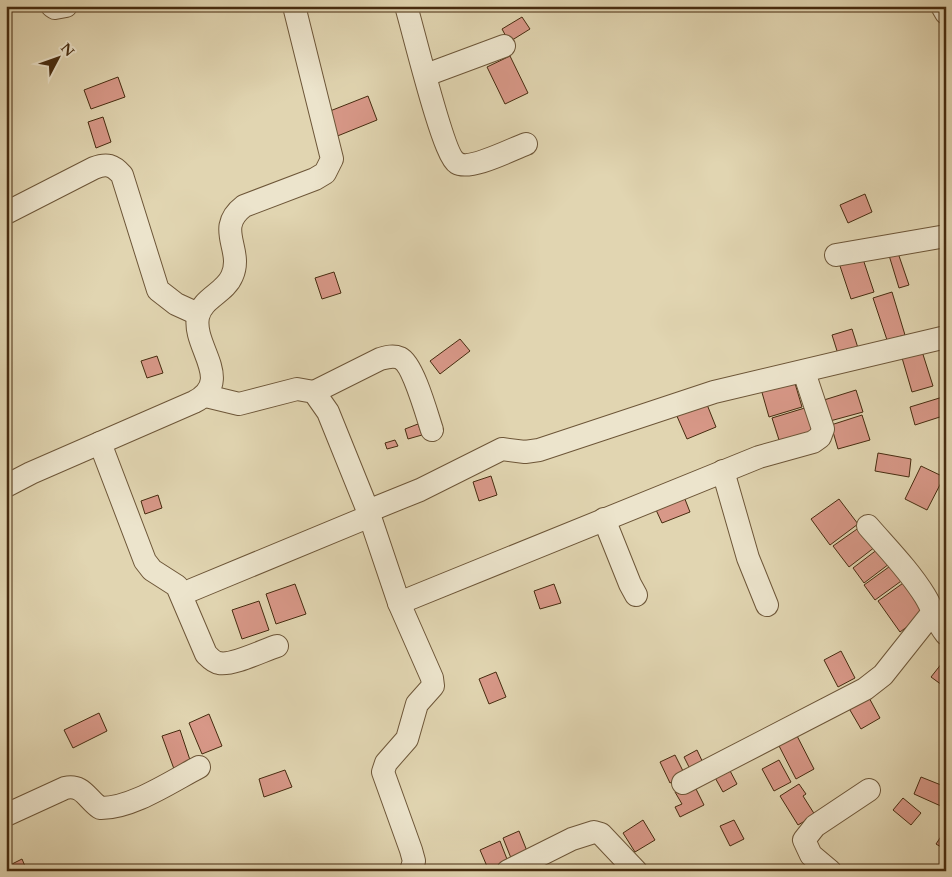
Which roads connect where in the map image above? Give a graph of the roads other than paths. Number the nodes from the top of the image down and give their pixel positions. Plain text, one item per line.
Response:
1 (52, 6) edge
2 (66, 6) edge
3 (294, 6) edge
4 (406, 6) edge
5 (942, 6) edge
6 (946, 12) edge
7 (504, 46) dead end
8 (426, 75) junction
9 (526, 144) dead end
10 (6, 213) edge
11 (946, 236) edge
12 (836, 255) dead end
13 (198, 314) junction
14 (946, 337) edge
15 (804, 372) junction
16 (314, 392) junction
17 (206, 396) junction
18 (432, 430) dead end
19 (100, 443) junction
20 (723, 471) junction
21 (6, 486) edge
22 (368, 512) junction
23 (604, 519) junction
24 (868, 526) dead end
25 (182, 594) junction
26 (636, 595) dead end
27 (399, 603) junction
28 (767, 605) dead end
29 (933, 612) junction
30 (946, 634) edge
31 (277, 646) dead end
32 (199, 767) dead end
33 (683, 783) dead end
34 (869, 790) dead end
35 (6, 815) edge
36 (413, 870) edge
37 (508, 871) edge
38 (636, 871) edge
39 (830, 871) edge

1 - 2 street
3 - 13 street
4 - 8 street
5 - 6 street
7 - 8 street
8 - 9 street
10 - 13 street
11 - 12 street
13 - 17 street
14 - 15 street
15 - 20 street
15 - 22 street
16 - 17 street
16 - 18 street
16 - 22 street
17 - 19 street
19 - 21 street
19 - 25 street
20 - 23 street
20 - 28 street
22 - 25 street
22 - 27 street
23 - 26 street
23 - 27 street
24 - 29 street
25 - 31 street
27 - 36 street
29 - 30 street
29 - 33 street
32 - 35 street
34 - 39 street
37 - 38 street

